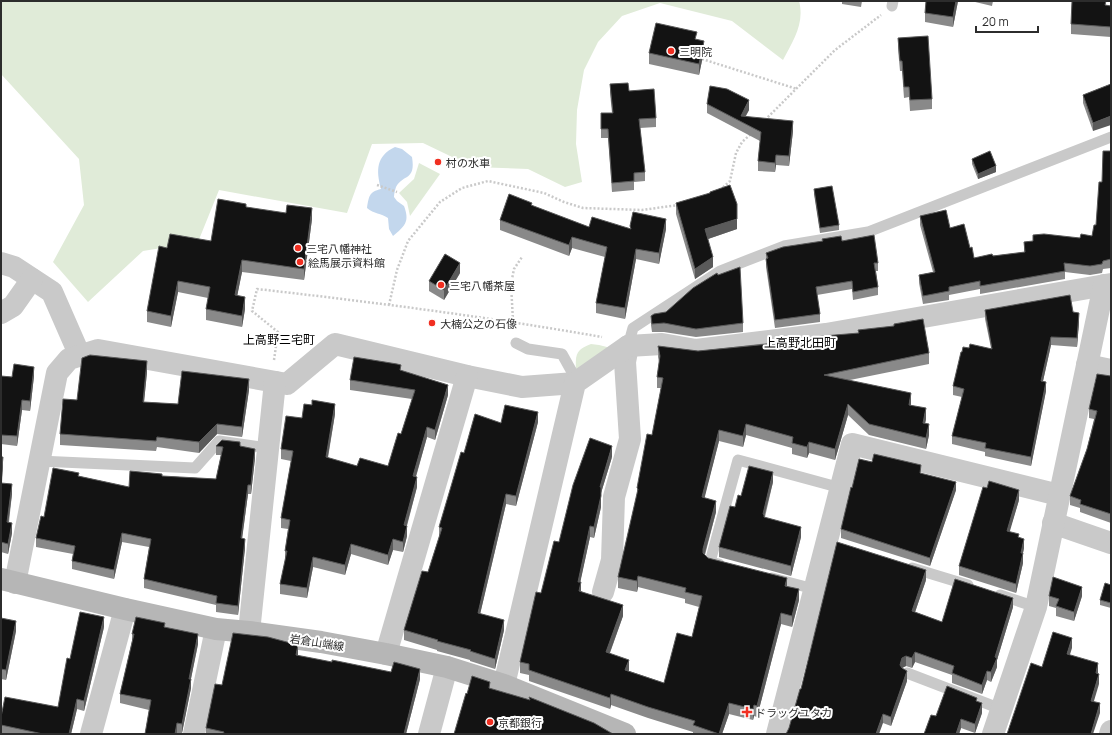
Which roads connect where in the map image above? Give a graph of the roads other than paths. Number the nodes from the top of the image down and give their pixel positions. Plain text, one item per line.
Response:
1 (1111, 137) edge
2 (1, 263) edge
3 (32, 279) junction
4 (1108, 285) edge
5 (1, 313) edge
6 (516, 343) dead end
7 (628, 346) junction
8 (80, 356) junction
9 (1087, 365) junction
10 (1111, 370) edge
11 (275, 374) junction
12 (467, 376) junction
13 (575, 382) junction
14 (268, 448) junction
15 (39, 461) junction
16 (841, 488) junction
17 (1059, 495) junction
18 (1053, 523) junction
19 (1111, 543) edge
20 (902, 564) edge
21 (732, 568) edge
22 (762, 576) edge
23 (8, 581) edge
24 (976, 588) edge
25 (814, 589) junction
26 (603, 592) dead end
27 (991, 593) edge
28 (1036, 607) junction
29 (125, 609) junction
30 (216, 629) junction
31 (249, 632) junction
32 (386, 654) junction
33 (447, 668) junction
34 (907, 673) edge
35 (504, 685) junction
36 (1001, 709) junction
37 (92, 734) edge
38 (194, 734) edge
39 (429, 734) edge
40 (625, 734) edge
41 (777, 734) edge
42 (992, 734) edge

1 - 7 lane
2 - 3 street
3 - 5 street
3 - 8 street
4 - 7 street
4 - 9 street
6 - 13 lane
7 - 13 street
7 - 26 street
8 - 11 street
8 - 15 street
9 - 10 street
9 - 17 street
11 - 12 street
11 - 14 street
12 - 13 street
12 - 32 street
13 - 35 street
14 - 15 lane
14 - 31 street
15 - 23 street
16 - 17 street
16 - 21 lane
16 - 25 street
17 - 18 street
18 - 19 street
18 - 28 street
20 - 24 lane
22 - 25 lane
23 - 29 main road, 岩倉山端線
25 - 41 street
27 - 28 lane
28 - 36 street
29 - 30 main road, 岩倉山端線
29 - 37 street
30 - 31 main road, 岩倉山端線
30 - 38 street
31 - 32 main road, 岩倉山端線
32 - 33 main road, 岩倉山端線
33 - 35 main road, 岩倉山端線
33 - 39 street
34 - 36 lane
35 - 40 main road, 岩倉山端線
36 - 42 street

